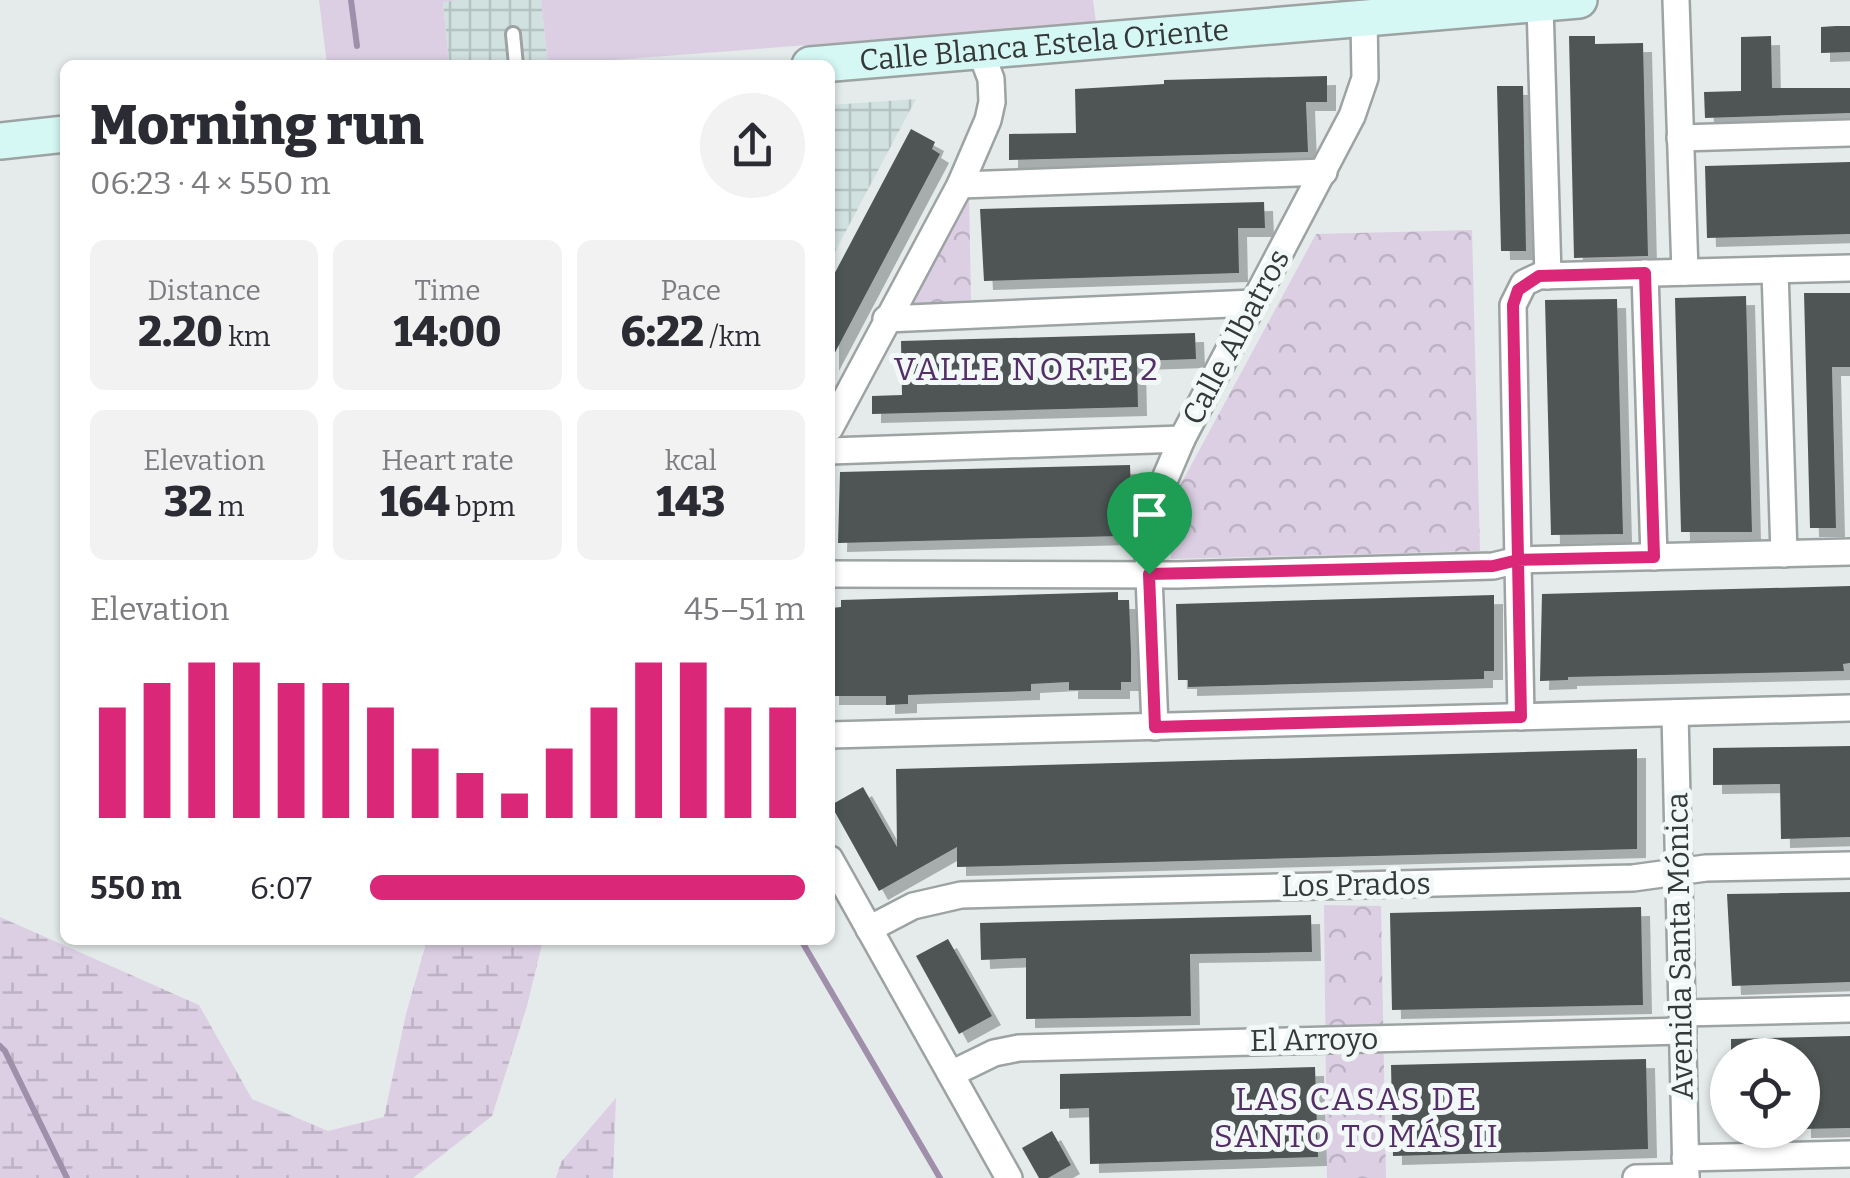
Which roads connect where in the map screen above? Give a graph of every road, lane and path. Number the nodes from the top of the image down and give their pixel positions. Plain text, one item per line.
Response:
1 (1579, 0) edge
2 (1676, 0) edge
3 (1540, 4) junction
4 (1364, 18) junction
5 (513, 34) dead end
6 (980, 50) junction
7 (516, 60) edge
8 (835, 63) edge
9 (1850, 133) edge
10 (60, 135) edge
11 (1680, 138) junction
12 (0, 141) edge
13 (1324, 172) junction
14 (960, 185) junction
15 (1850, 268) edge
16 (1775, 270) junction
17 (1685, 272) junction
18 (1645, 273) junction
19 (1536, 280) junction
20 (1254, 303) junction
21 (886, 319) junction
22 (835, 418) edge
23 (1182, 439) junction
24 (835, 451) edge
25 (1850, 552) edge
26 (1784, 554) junction
27 (1654, 557) junction
28 (1518, 560) junction
29 (835, 574) edge
30 (1149, 574) junction
31 (1850, 708) edge
32 (1674, 713) junction
33 (1521, 717) junction
34 (1155, 727) junction
35 (835, 736) edge
36 (1850, 865) edge
37 (835, 869) edge
38 (1678, 872) junction
39 (869, 929) junction
40 (1850, 1008) edge
41 (1682, 1022) junction
42 (951, 1074) junction
43 (1850, 1154) edge
44 (1686, 1171) edge
45 (1009, 1178) edge
46 (1636, 1178) edge

1 - 3 street, Calle Blanca Estela Oriente
2 - 11 street
3 - 4 street, Calle Blanca Estela Oriente
3 - 19 street
4 - 6 street, Calle Blanca Estela Oriente
4 - 13 street, Calle Albatros
5 - 7 lane
6 - 8 street, Calle Blanca Estela Oriente
6 - 14 street
9 - 11 street
10 - 12 street
11 - 17 street
13 - 14 street
13 - 20 street, Calle Albatros
14 - 21 street
15 - 16 street
16 - 17 street
16 - 26 street
17 - 18 street
18 - 19 street
18 - 27 street
19 - 28 street
20 - 21 street
20 - 23 street, Calle Albatros
21 - 22 street
23 - 24 street
23 - 30 street, Calle Albatros
25 - 26 street
26 - 27 street
27 - 28 street
28 - 30 street
28 - 33 street
29 - 30 street
30 - 34 street, Calle Albatros
31 - 32 street
32 - 33 street
32 - 38 street, Avenida Santa Mónica
33 - 34 street
34 - 35 street
36 - 38 street, Los Prados
37 - 39 street
38 - 39 street, Los Prados
38 - 41 street, Avenida Santa Mónica
39 - 42 street
40 - 41 street, El Arroyo
41 - 42 street, El Arroyo
41 - 44 street, Avenida Santa Mónica
42 - 45 street
43 - 44 street
44 - 46 street

